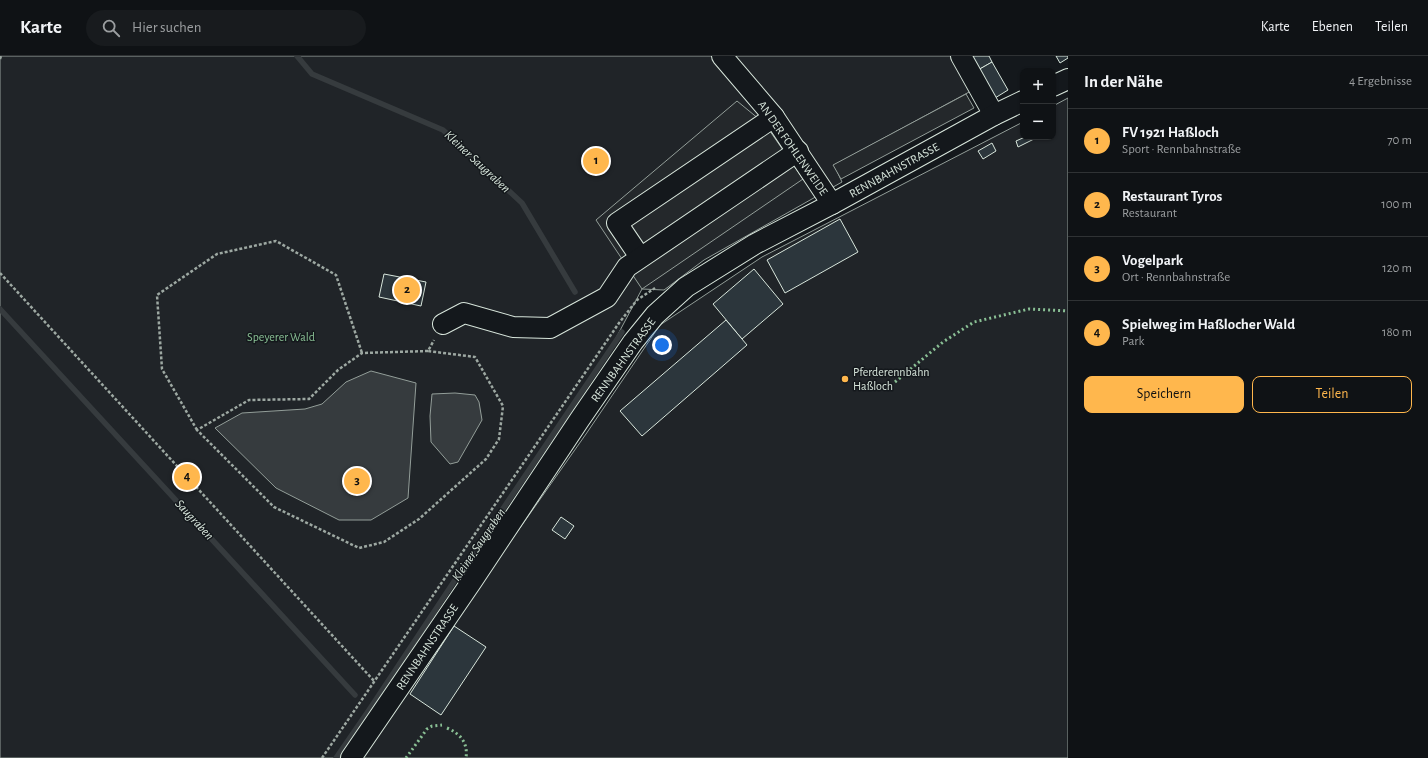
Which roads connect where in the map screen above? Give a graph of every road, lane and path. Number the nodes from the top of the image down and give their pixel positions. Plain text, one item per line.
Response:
1 (1, 56) edge
2 (722, 56) edge
3 (962, 56) edge
4 (0, 59) edge
5 (1068, 79) edge
6 (1056, 85) edge
7 (1020, 102) edge
8 (994, 115) junction
9 (774, 117) junction
10 (798, 151) junction
11 (832, 204) junction
12 (640, 257) junction
13 (0, 273) edge
14 (443, 324) joint
15 (428, 351) junction
16 (362, 353) junction
17 (197, 430) junction
18 (375, 682) dead end
19 (351, 758) edge

1 - 4 path
2 - 9 street, AN DER FOHLENWEIDE
3 - 8 street
5 - 6 street
7 - 8 street, RENNBAHNSTRASSE
8 - 11 street, RENNBAHNSTRASSE
9 - 10 street, AN DER FOHLENWEIDE
9 - 12 street
10 - 11 street, AN DER FOHLENWEIDE
10 - 12 street
11 - 19 street, RENNBAHNSTRASSE
12 - 14 street
13 - 18 path
14 - 15 path
15 - 16 path
15 - 17 path
16 - 17 path
16 - 17 path

